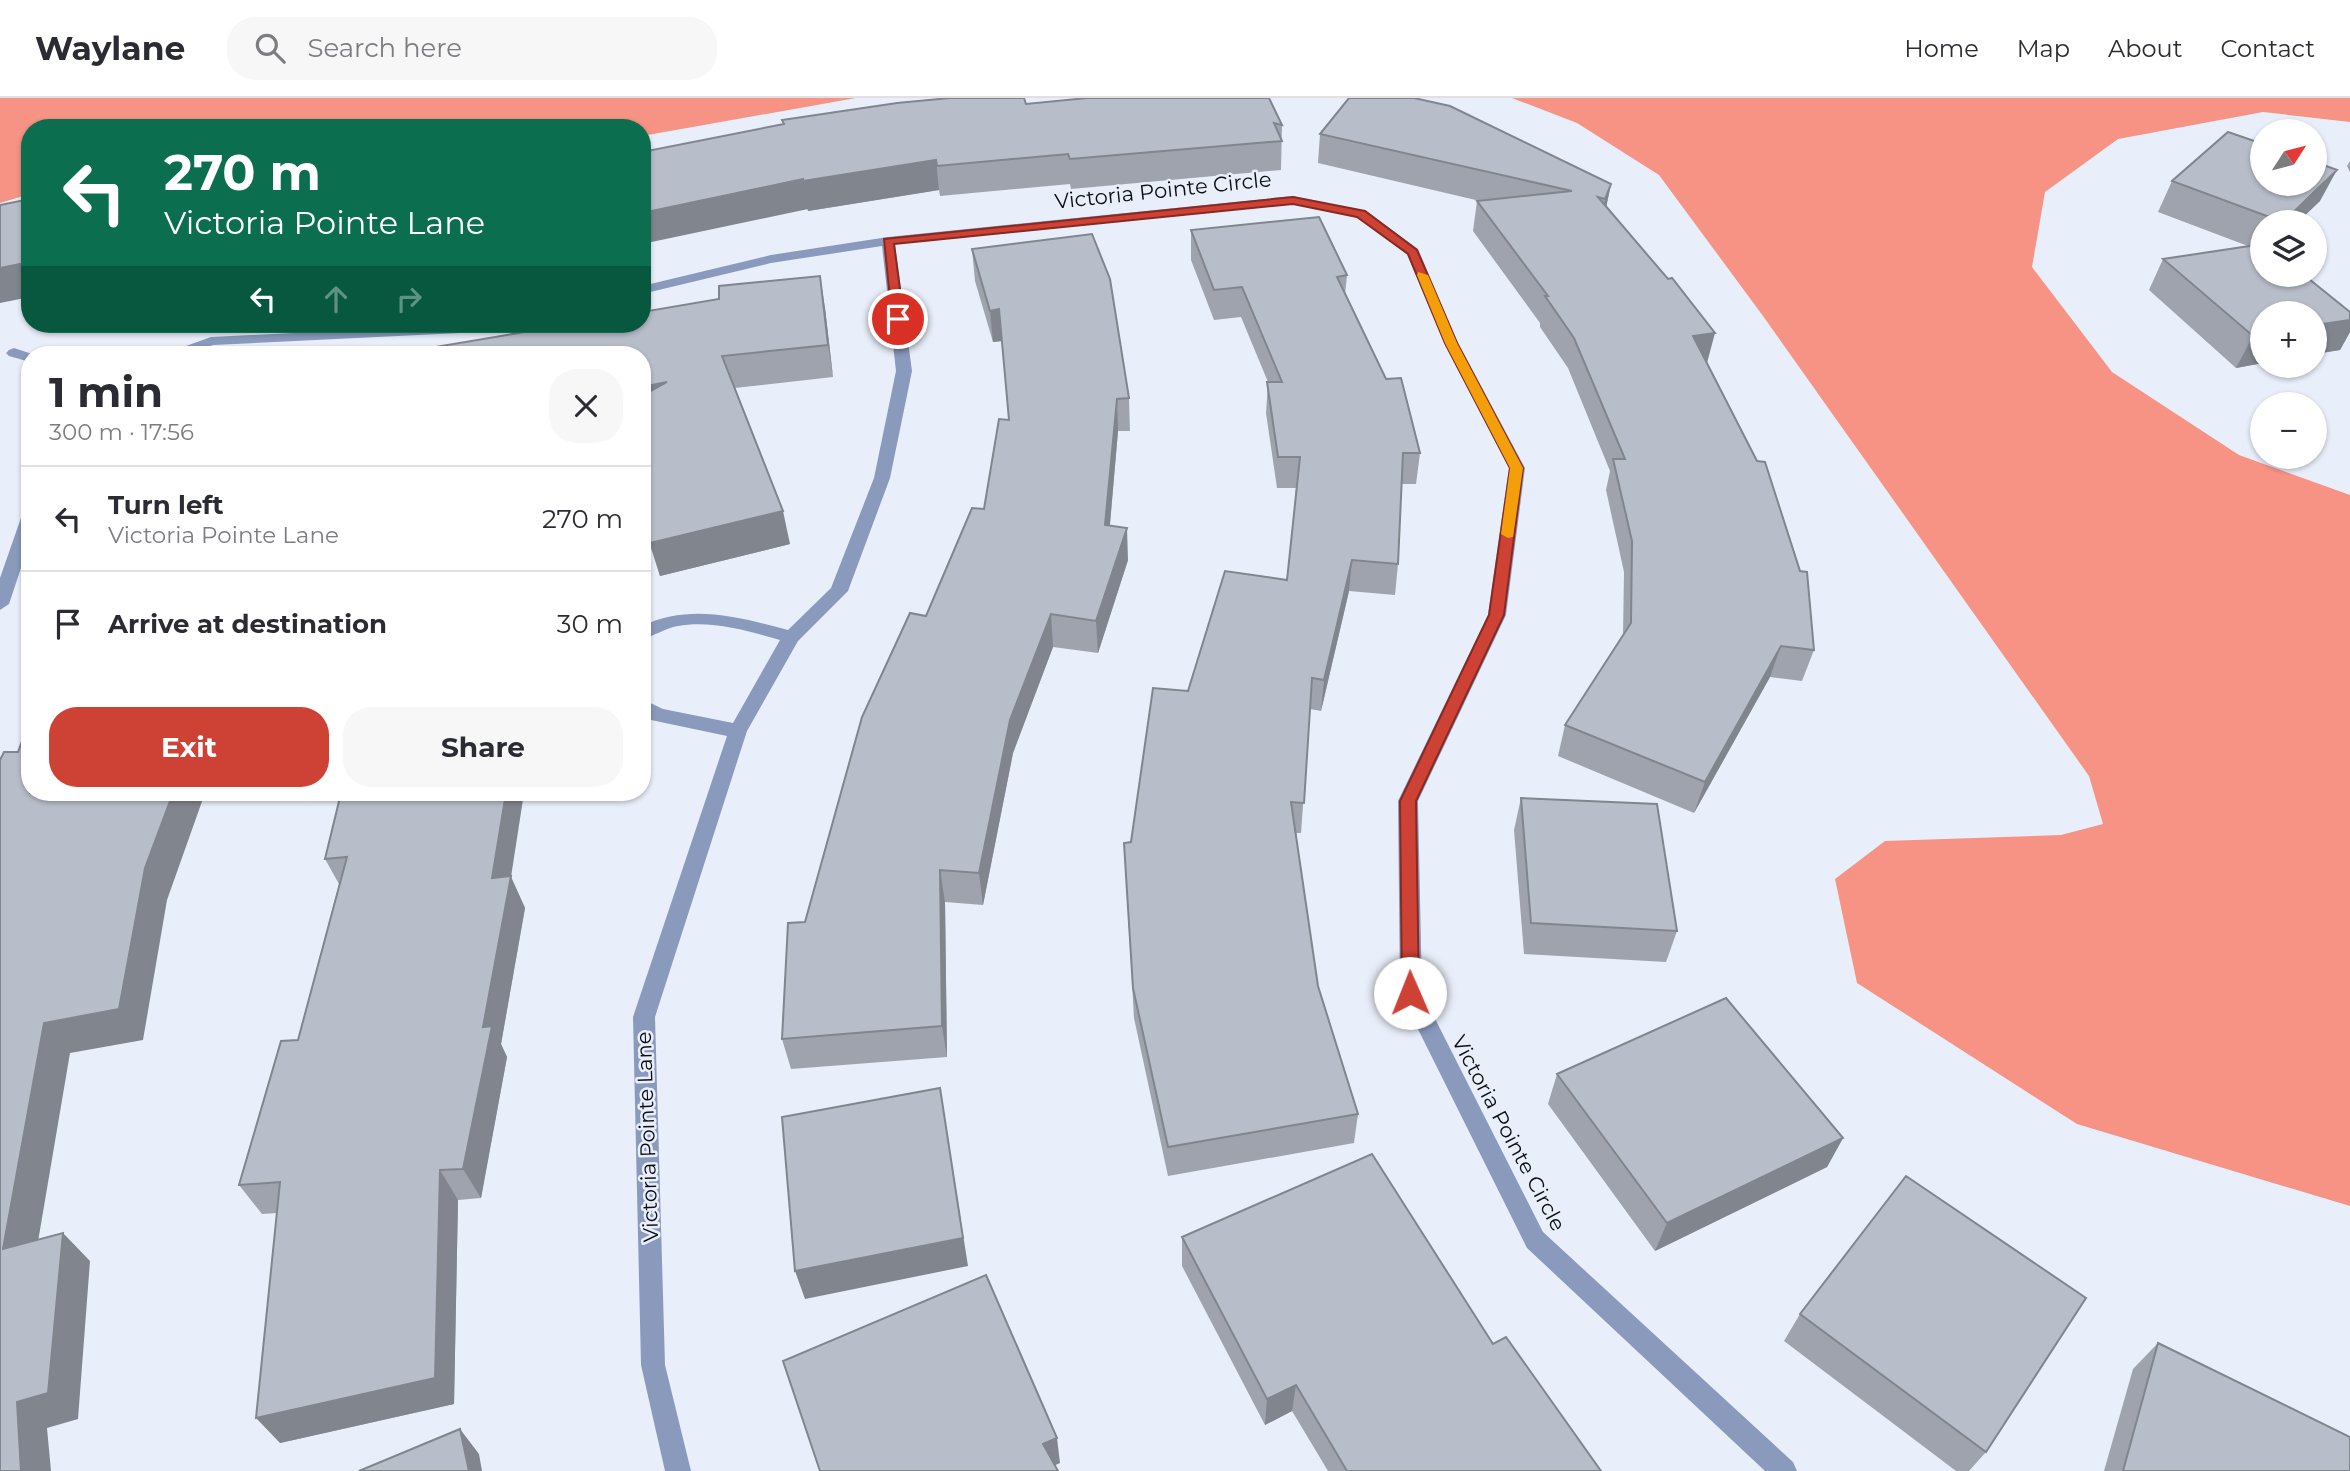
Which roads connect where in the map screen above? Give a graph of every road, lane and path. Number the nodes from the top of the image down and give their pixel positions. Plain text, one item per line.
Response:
1 (888, 241) junction
2 (651, 288) edge
3 (377, 333) edge
4 (198, 346) edge
5 (14, 353) dead end
6 (21, 355) edge
7 (21, 542) edge
8 (0, 604) edge
9 (651, 628) edge
10 (791, 637) junction
11 (651, 711) edge
12 (738, 731) junction
13 (678, 1471) edge
14 (1784, 1471) edge

1 - 2 street, Victoria Pointe Circle
1 - 10 street, Victoria Pointe Lane
1 - 14 street, Victoria Pointe Circle
3 - 4 street
5 - 6 street
7 - 8 street
9 - 10 street
10 - 12 street, Victoria Pointe Lane
11 - 12 street
12 - 13 street, Victoria Pointe Lane

